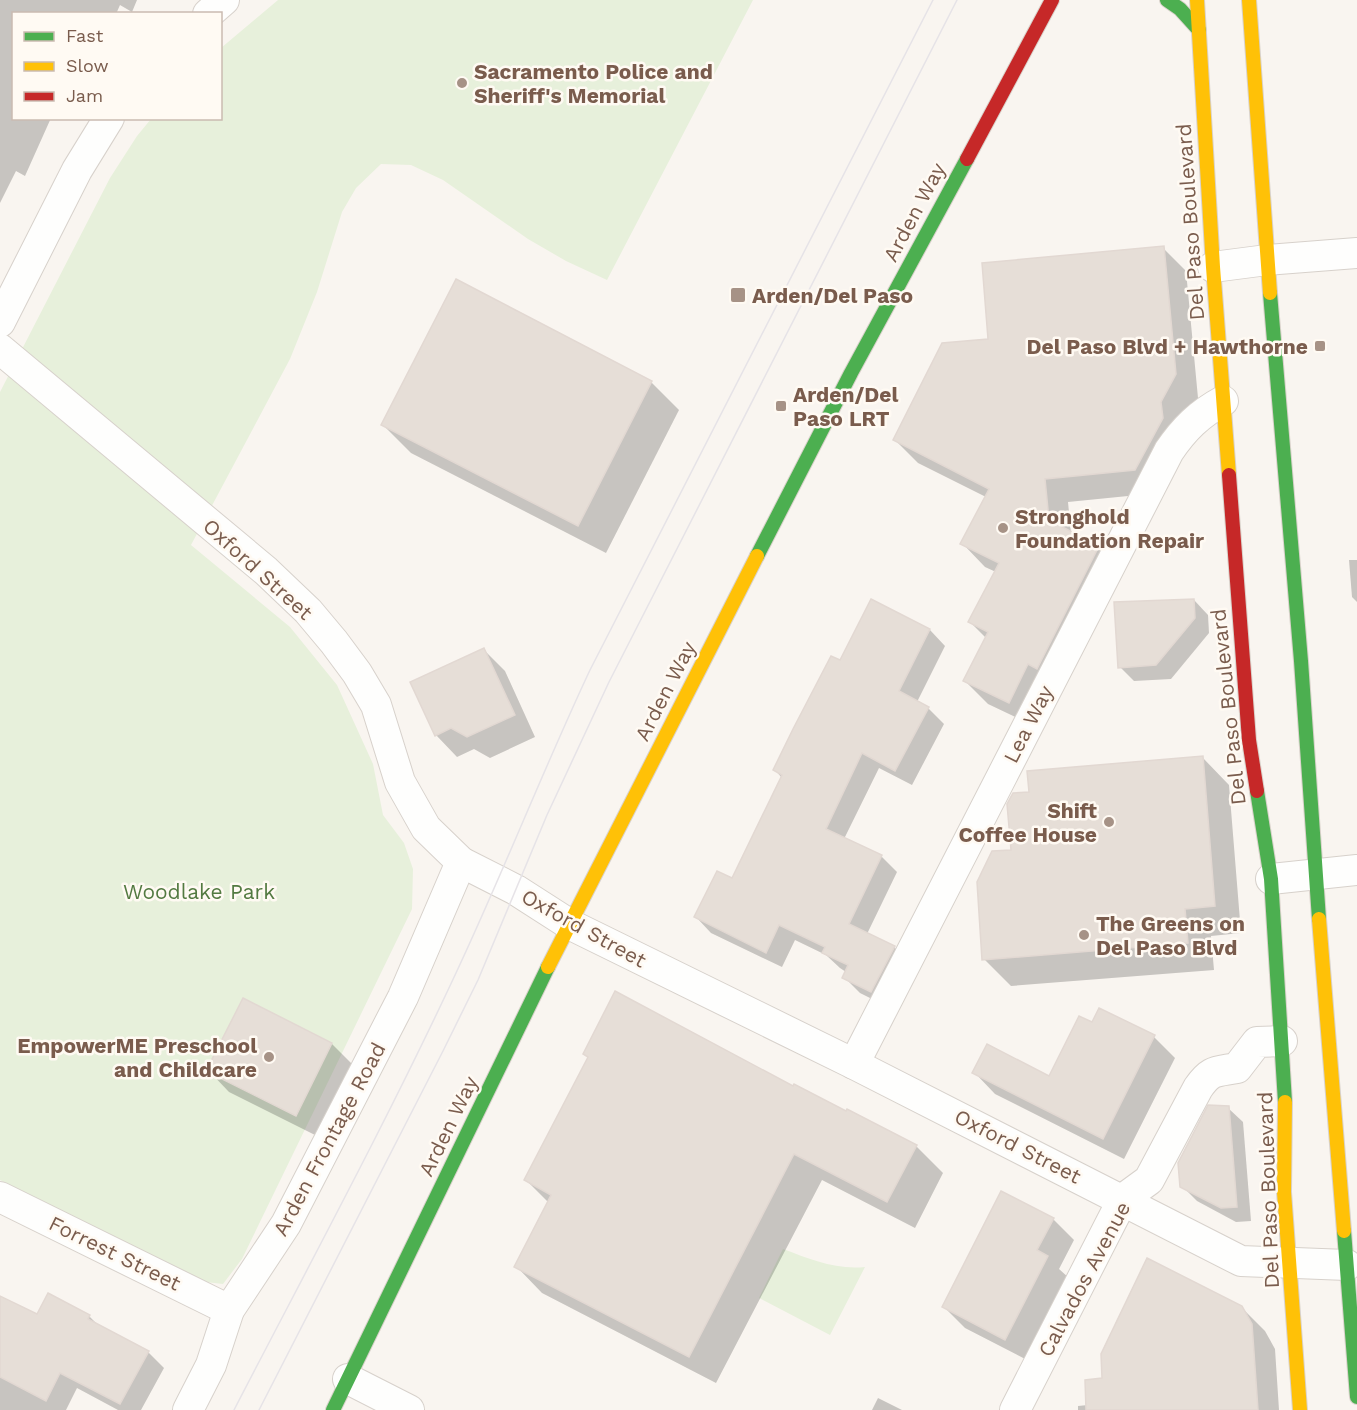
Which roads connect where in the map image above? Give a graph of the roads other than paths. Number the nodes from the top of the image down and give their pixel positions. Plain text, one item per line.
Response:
1 (224, 0) edge
2 (1052, 0) edge
3 (1064, 0) edge
4 (1167, 0) edge
5 (1197, 0) edge
6 (1250, 0) edge
7 (210, 12) edge
8 (1045, 14) junction
9 (1199, 30) junction
10 (108, 120) edge
11 (1357, 253) edge
12 (1267, 260) junction
13 (1213, 267) junction
14 (0, 322) edge
15 (0, 349) edge
16 (1223, 401) junction
17 (461, 862) junction
18 (1357, 870) edge
19 (1314, 875) junction
20 (1271, 879) junction
21 (569, 924) junction
22 (1282, 1041) junction
23 (854, 1064) junction
24 (0, 1197) edge
25 (1123, 1199) junction
26 (1290, 1263) junction
27 (1347, 1266) junction
28 (229, 1310) junction
29 (348, 1379) junction
30 (1357, 1397) edge
31 (188, 1410) edge
32 (333, 1410) edge
33 (410, 1410) edge
34 (1015, 1410) edge
35 (1300, 1410) edge

1 - 7 street
2 - 8 main road, Arden Way
3 - 8 main road
4 - 9 main road
5 - 9 main road, Del Paso Boulevard
6 - 12 main road
8 - 21 main road, Arden Way
9 - 13 main road, Del Paso Boulevard
10 - 14 street
11 - 12 street
12 - 13 street
12 - 19 main road
13 - 16 main road, Del Paso Boulevard
15 - 17 street, Oxford Street
16 - 20 main road, Del Paso Boulevard
16 - 23 street, Lea Way
17 - 21 street, Oxford Street
17 - 28 street, Arden Frontage Road
18 - 19 street
19 - 20 street
19 - 27 main road
20 - 22 main road, Del Paso Boulevard
21 - 23 street, Oxford Street
21 - 29 main road, Arden Way
22 - 25 street, Calvados Avenue
22 - 26 main road, Del Paso Boulevard
23 - 25 street, Oxford Street
24 - 28 street, Forrest Street
25 - 26 street, Oxford Street
25 - 34 street, Calvados Avenue
26 - 27 street, Oxford Street
26 - 35 main road, Del Paso Boulevard
27 - 30 main road
28 - 31 street, Arden Frontage Road
29 - 32 main road, Arden Way
29 - 33 street

